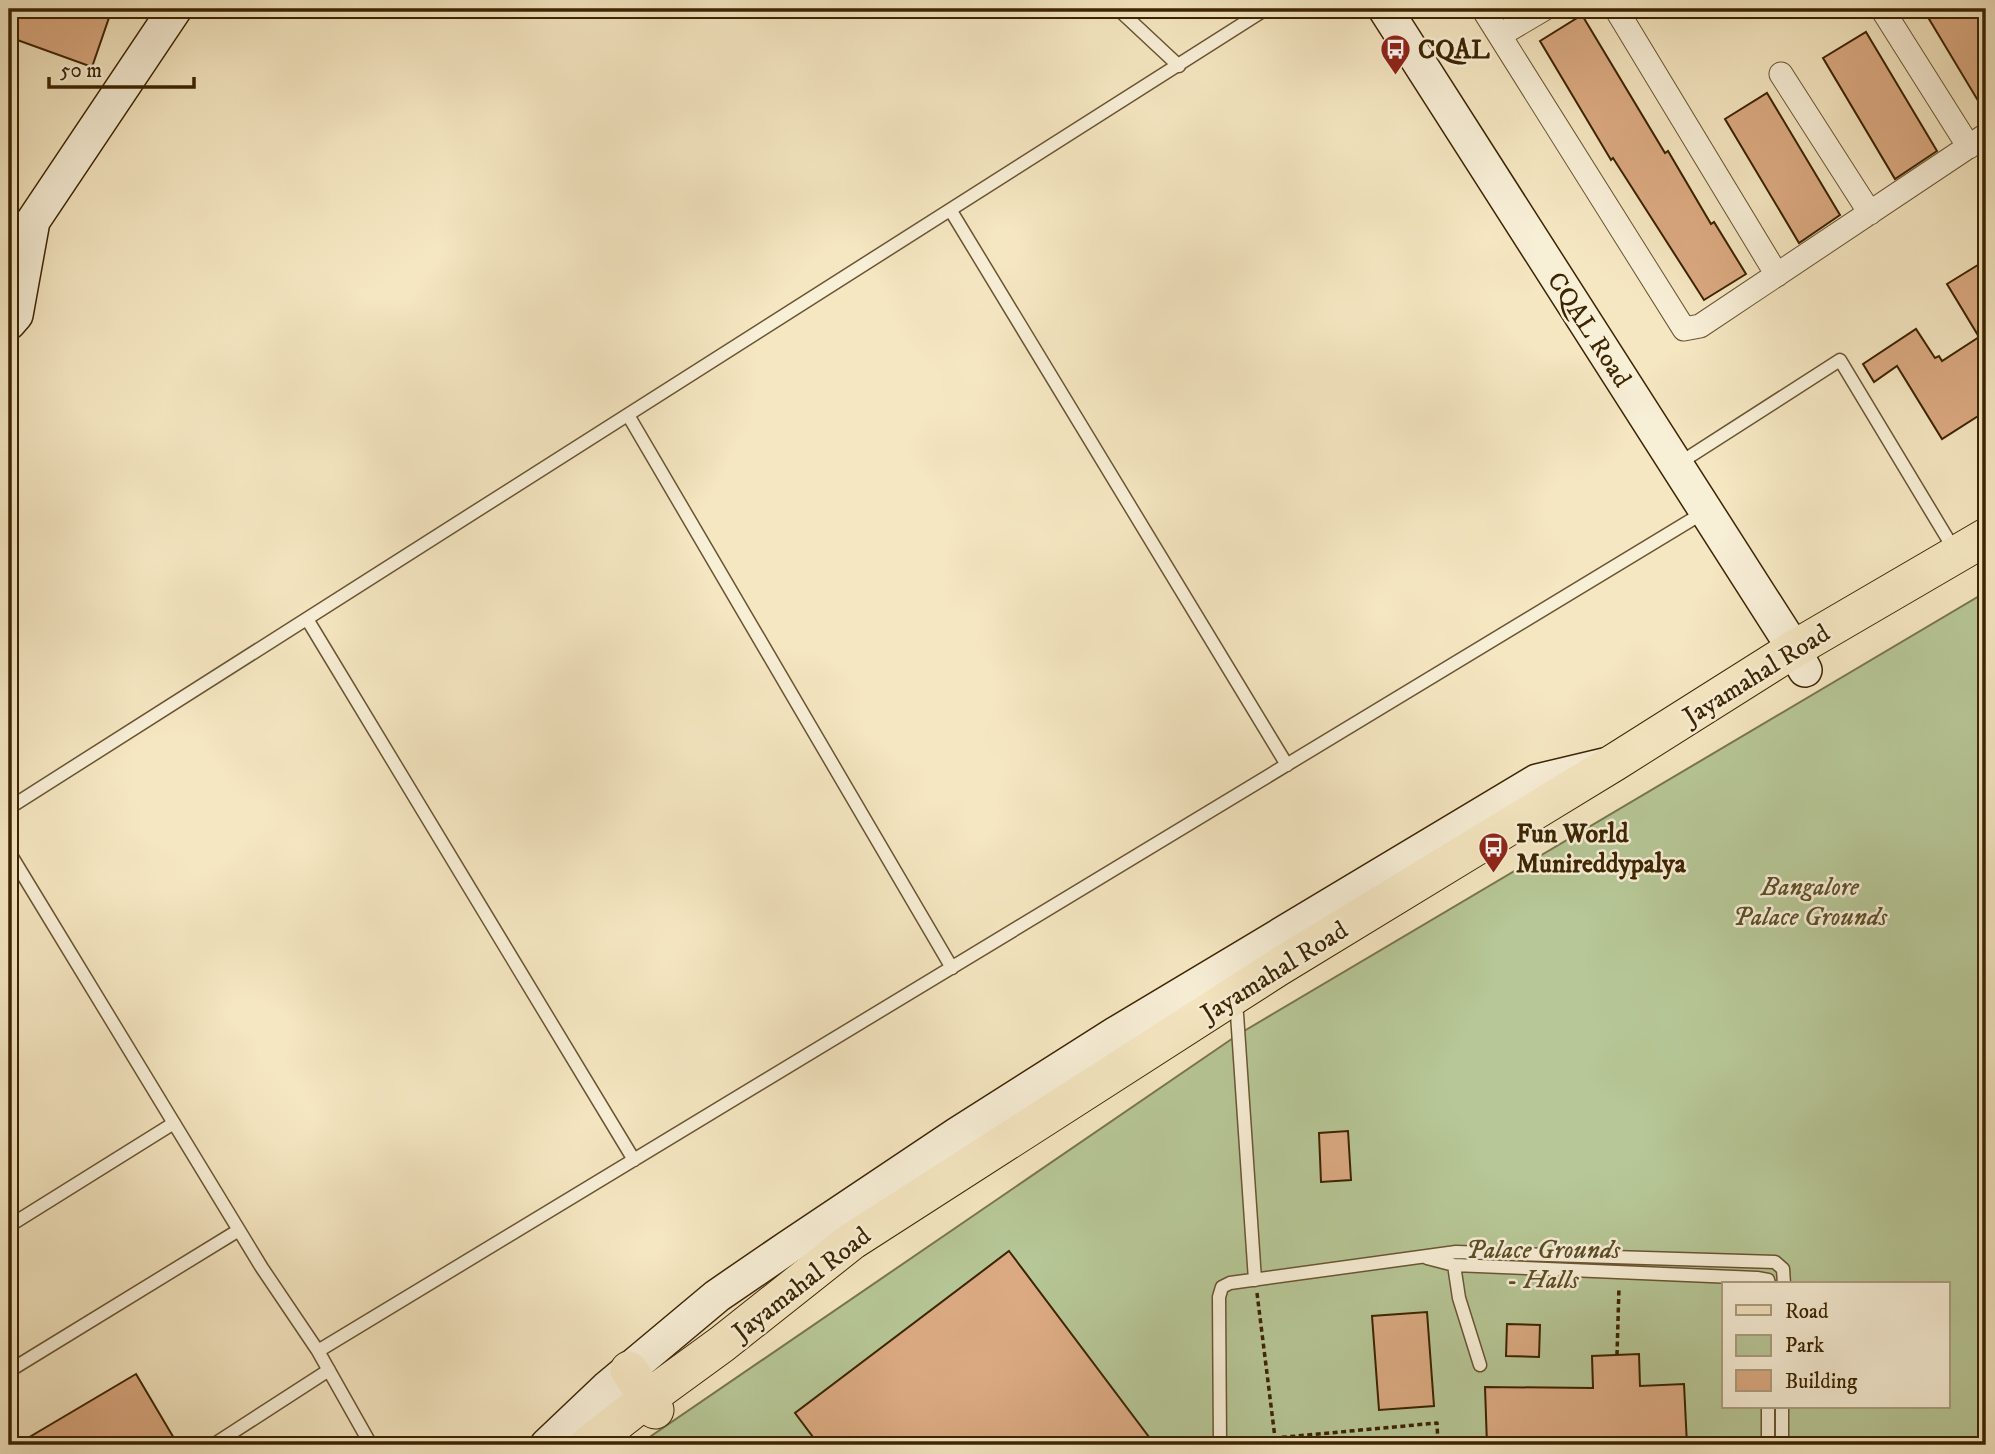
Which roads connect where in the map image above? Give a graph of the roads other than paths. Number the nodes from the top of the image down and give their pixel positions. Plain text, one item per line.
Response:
1 (175, 9) edge
2 (1118, 9) edge
3 (1266, 9) edge
4 (1385, 9) edge
5 (1483, 9) edge
6 (1544, 9) edge
7 (1616, 9) edge
8 (1881, 9) edge
9 (1500, 35) junction
10 (1179, 65) junction
11 (1781, 74) dead end
12 (1978, 141) edge
13 (951, 211) junction
14 (1870, 213) junction
15 (1777, 275) junction
16 (9, 323) edge
17 (628, 415) junction
18 (1676, 464) junction
19 (1706, 511) junction
20 (1977, 552) edge
21 (307, 619) junction
22 (1800, 659) junction
23 (1287, 765) junction
24 (9, 808) edge
25 (9, 852) edge
26 (1276, 966) junction
27 (952, 968) junction
28 (1223, 1016) junction
29 (174, 1123) junction
30 (634, 1160) junction
31 (9, 1226) edge
32 (239, 1230) junction
33 (1558, 1255) junction
34 (1422, 1257) junction
35 (1681, 1259) junction
36 (1454, 1265) junction
37 (1558, 1270) junction
38 (1682, 1275) junction
39 (1255, 1280) junction
40 (1768, 1282) edge
41 (1784, 1282) edge
42 (318, 1351) junction
43 (1480, 1365) dead end
44 (329, 1370) junction
45 (9, 1371) edge
46 (644, 1393) junction
47 (1768, 1408) edge
48 (1782, 1408) edge
49 (213, 1445) edge
50 (371, 1445) edge
51 (547, 1445) edge
52 (588, 1445) edge
53 (612, 1445) edge
54 (1220, 1445) edge
55 (1768, 1445) edge
56 (1782, 1445) edge

1 - 16 main road
2 - 10 lane
3 - 10 lane
4 - 18 main road, CQAL Road
5 - 9 street
6 - 9 street
7 - 15 street
8 - 12 street
9 - 15 street
10 - 13 lane
11 - 14 street
12 - 14 street
13 - 17 lane
13 - 23 lane
14 - 15 street
17 - 21 lane
17 - 27 lane
18 - 19 main road, CQAL Road
18 - 20 lane
19 - 22 main road, CQAL Road
19 - 23 lane
20 - 22 main road, Jayamahal Road
21 - 24 lane
21 - 30 lane
22 - 26 main road, Jayamahal Road
22 - 26 main road, Jayamahal Road
23 - 27 lane
25 - 29 lane
26 - 28 main road, Jayamahal Road
26 - 46 main road
27 - 30 lane
28 - 39 lane
28 - 46 main road, Jayamahal Road
29 - 31 lane
29 - 32 lane
30 - 42 lane
32 - 42 lane
32 - 45 lane
33 - 34 lane
33 - 35 lane
33 - 37 lane
34 - 36 lane
34 - 39 lane
35 - 38 lane
35 - 41 lane
36 - 37 lane
36 - 43 lane
37 - 38 lane
38 - 40 lane
39 - 54 lane
42 - 44 lane
44 - 49 lane
44 - 50 lane
46 - 51 main road
46 - 52 main road, Jayamahal Road
46 - 53 main road, Jayamahal Road
47 - 55 lane
48 - 56 lane

